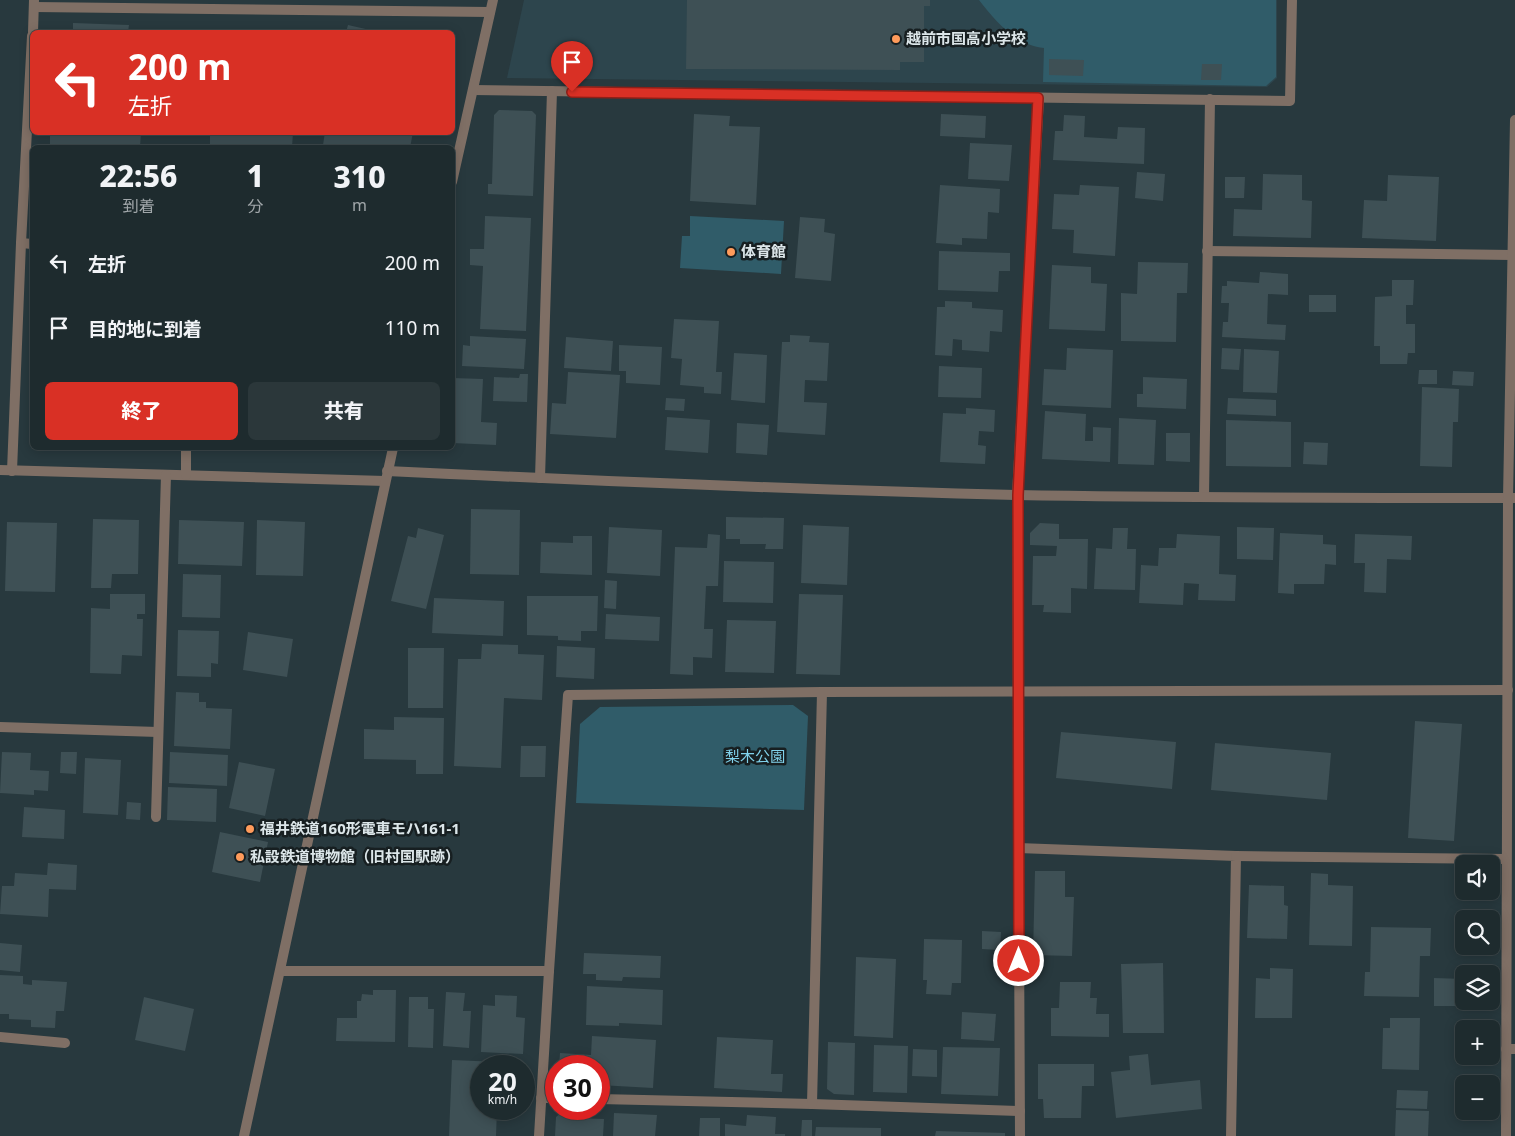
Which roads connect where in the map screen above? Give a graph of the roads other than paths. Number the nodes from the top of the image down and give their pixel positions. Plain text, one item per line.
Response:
1 (493, 0) edge
2 (1292, 0) edge
3 (34, 4) edge
4 (490, 12) junction
5 (33, 30) edge
6 (30, 86) edge
7 (473, 90) junction
8 (552, 91) junction
9 (1038, 98) junction
10 (1210, 99) junction
11 (1515, 120) edge
12 (455, 169) edge
13 (21, 243) junction
14 (30, 244) edge
15 (1207, 251) junction
16 (1512, 255) junction
17 (186, 450) edge
18 (392, 450) edge
19 (0, 470) edge
20 (12, 471) junction
21 (166, 475) junction
22 (186, 475) junction
23 (386, 476) junction
24 (540, 478) junction
25 (1018, 495) junction
26 (1204, 497) junction
27 (1511, 498) edge
28 (1508, 690) junction
29 (1017, 691) junction
30 (822, 692) junction
31 (0, 727) edge
32 (158, 732) junction
33 (156, 817) dead end
34 (1018, 848) junction
35 (1236, 856) junction
36 (1506, 859) junction
37 (281, 970) junction
38 (549, 971) junction
39 (0, 1037) edge
40 (65, 1043) dead end
41 (1511, 1049) edge
42 (541, 1098) junction
43 (545, 1098) edge
44 (610, 1099) edge
45 (812, 1104) junction
46 (1020, 1111) junction
47 (244, 1136) edge
48 (539, 1136) edge
49 (1020, 1136) edge
50 (1231, 1136) edge
51 (1506, 1136) edge

1 - 4 street
2 - 10 street
3 - 4 street
3 - 5 street
4 - 7 street
6 - 13 street
7 - 8 street
7 - 12 street
8 - 9 street
8 - 24 street
9 - 10 street
9 - 25 street
10 - 15 street
11 - 16 street
13 - 14 street
13 - 20 street
15 - 16 street
15 - 26 street
16 - 27 street
17 - 22 street
18 - 23 street
19 - 20 street
20 - 21 street
21 - 22 street
21 - 32 street
22 - 23 street
23 - 24 street
23 - 37 street
24 - 25 street
25 - 26 street
25 - 29 street
26 - 27 street
27 - 28 street
28 - 29 street
28 - 36 street
29 - 30 street
29 - 34 street
30 - 38 street
30 - 45 street
31 - 32 street
32 - 33 street
34 - 35 street
34 - 46 street
35 - 36 street
35 - 50 street
36 - 41 street
37 - 38 street
37 - 47 street
38 - 42 street
39 - 40 street
41 - 51 street
42 - 43 street
42 - 48 street
44 - 45 street
45 - 46 street
46 - 49 street

